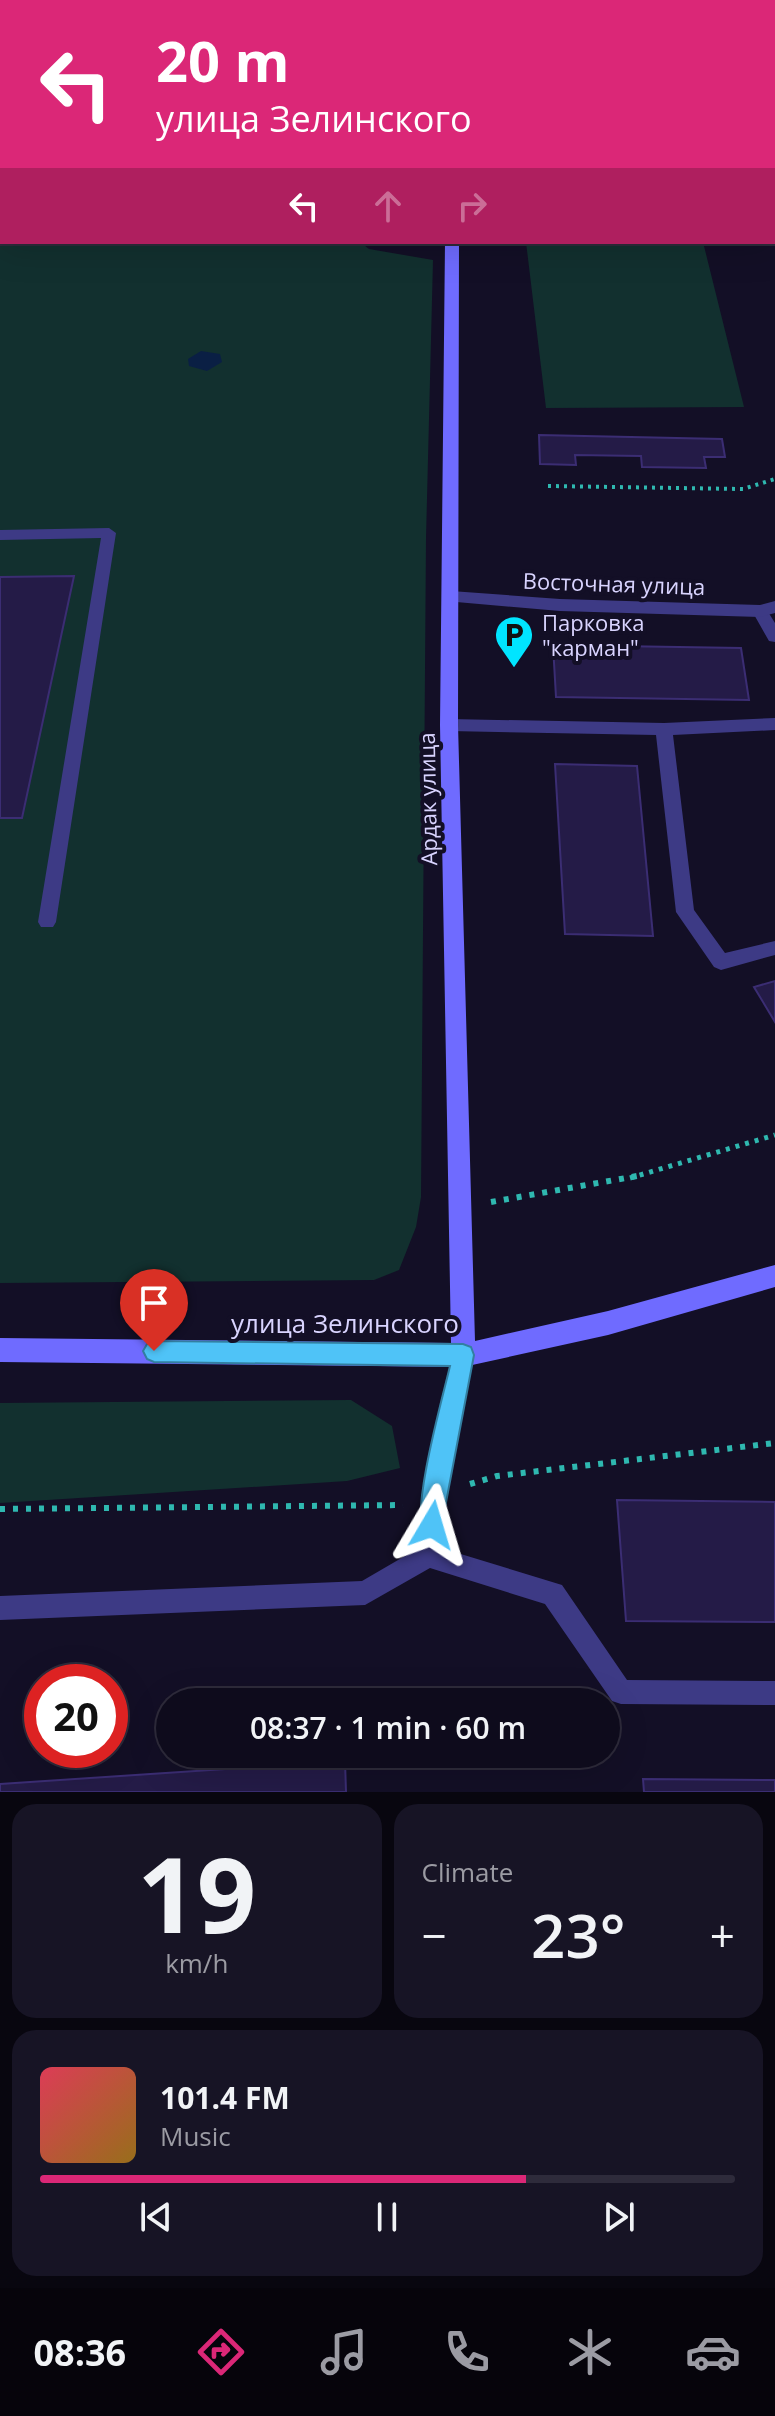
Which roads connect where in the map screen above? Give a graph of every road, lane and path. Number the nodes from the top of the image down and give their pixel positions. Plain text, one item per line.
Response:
1 (452, 244) edge
2 (775, 479) edge
3 (548, 486) dead end
4 (0, 535) edge
5 (451, 597) junction
6 (768, 609) edge
7 (775, 637) edge
8 (775, 724) edge
9 (449, 725) junction
10 (664, 729) junction
11 (47, 922) dead end
12 (775, 948) edge
13 (775, 1135) edge
14 (458, 1207) junction
15 (775, 1276) edge
16 (0, 1350) edge
17 (463, 1355) junction
18 (775, 1443) edge
19 (435, 1495) junction
20 (0, 1509) edge
21 (428, 1556) junction
22 (0, 1608) edge
23 (775, 1693) edge

1 - 5 street, Ардак улица
2 - 3 path
4 - 11 lane
5 - 6 street, Восточная улица
5 - 9 street, Ардак улица
6 - 7 lane
8 - 10 lane
9 - 10 lane
9 - 14 street, Ардак улица
10 - 12 lane
13 - 14 path
14 - 17 street, Ардак улица
15 - 17 street, улица Зелинского
16 - 17 street, улица Зелинского
17 - 19 lane
18 - 19 path
19 - 20 path
19 - 21 lane
21 - 22 lane
21 - 23 lane

